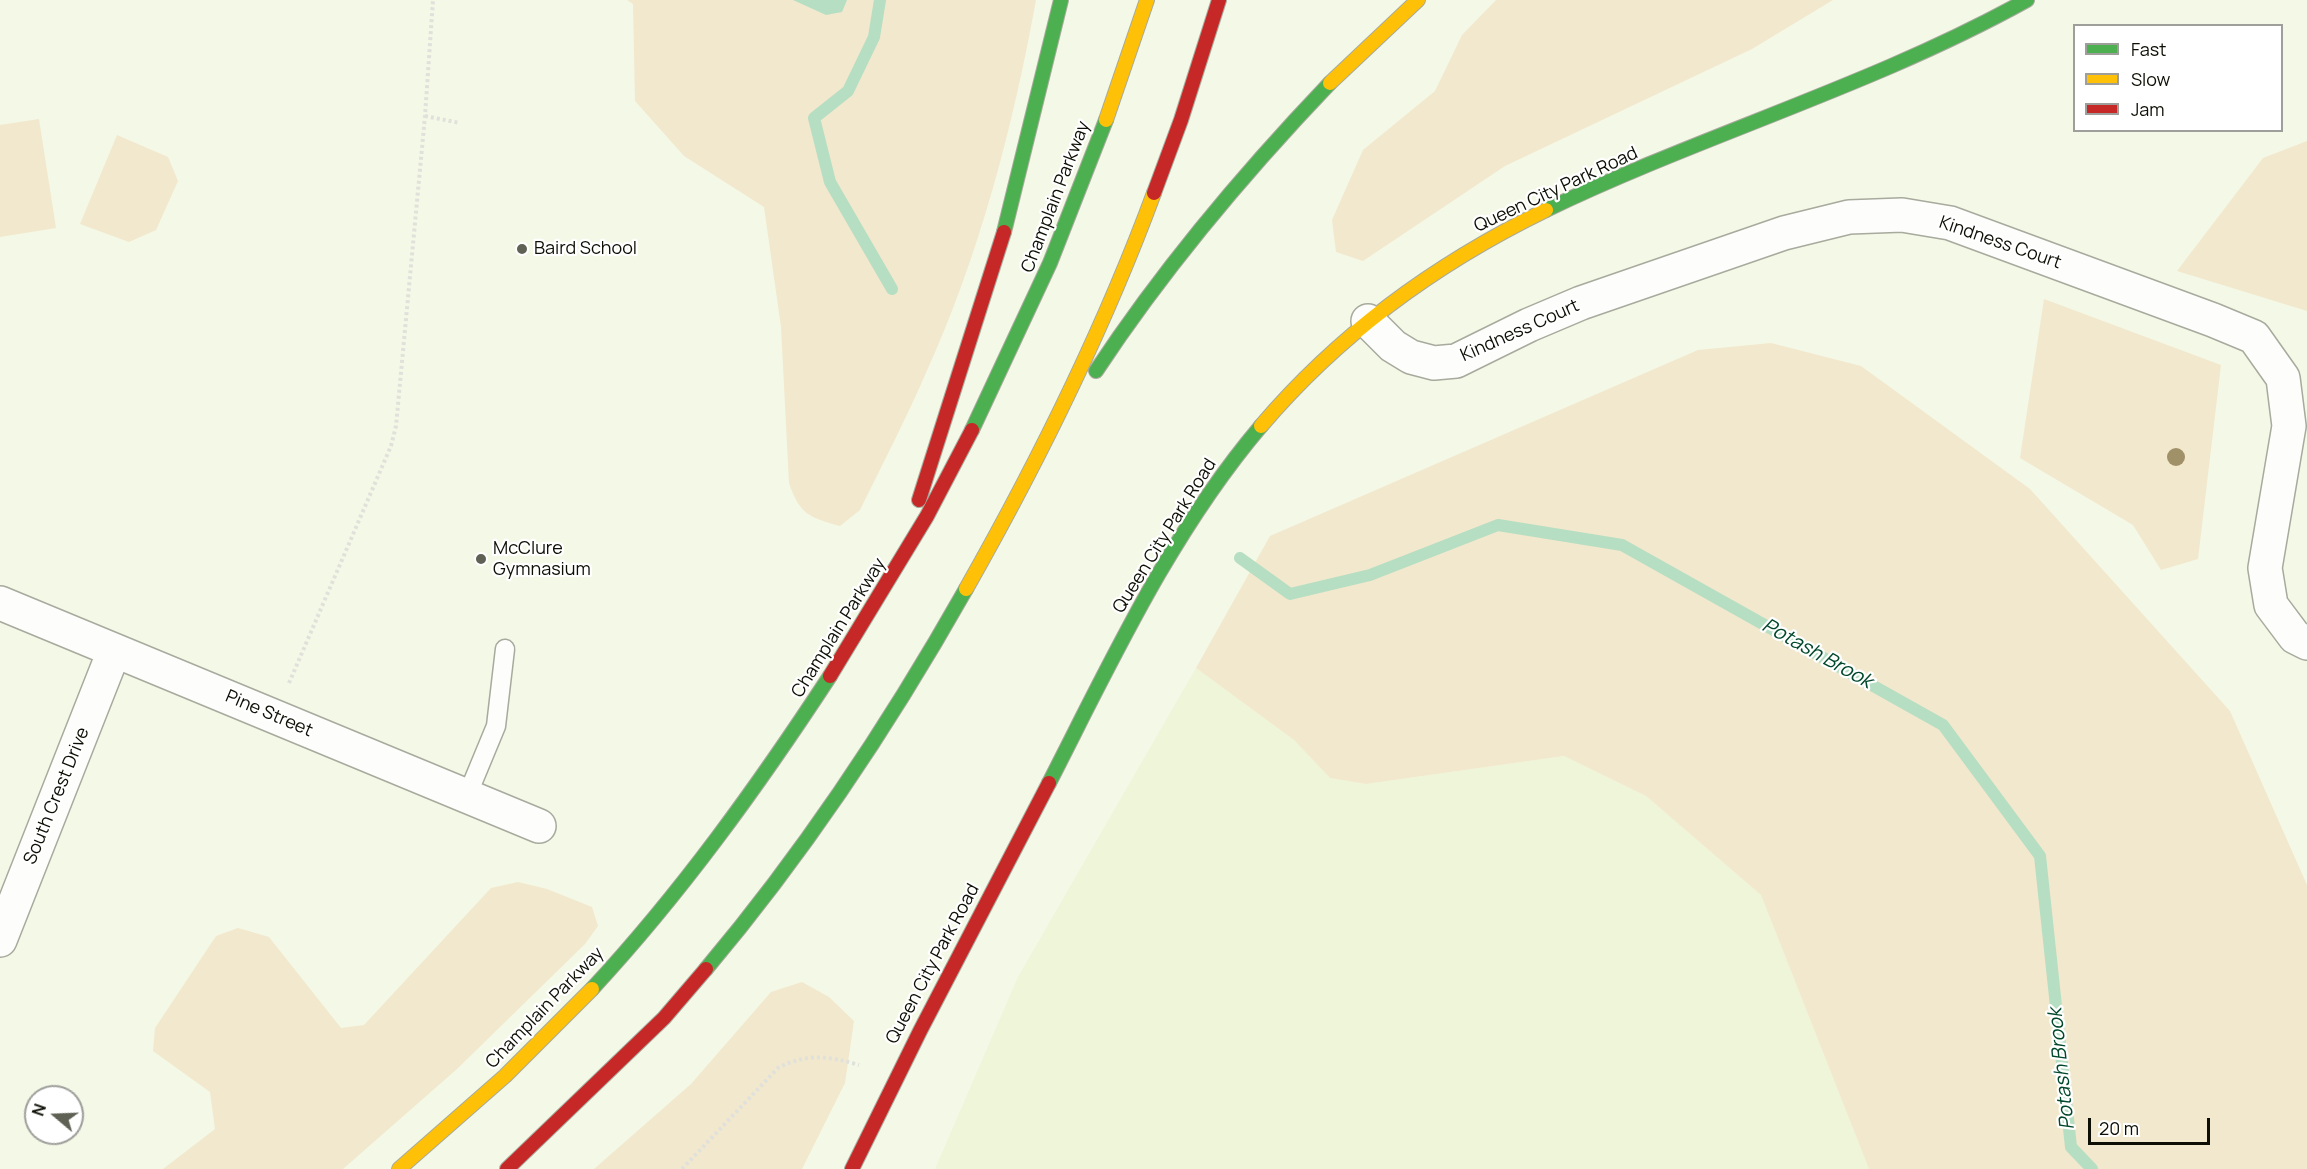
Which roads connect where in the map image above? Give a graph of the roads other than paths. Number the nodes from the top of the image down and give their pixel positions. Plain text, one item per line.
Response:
1 (1061, 0) edge
2 (1147, 0) edge
3 (1219, 0) edge
4 (1418, 0) edge
5 (2027, 0) edge
6 (1368, 321) junction
7 (1028, 479) junction
8 (896, 574) junction
9 (0, 603) edge
10 (2307, 643) edge
11 (505, 649) dead end
12 (114, 651) junction
13 (467, 796) junction
14 (539, 826) dead end
15 (0, 940) edge
16 (399, 1169) edge
17 (507, 1169) edge
18 (852, 1169) edge

1 - 8 main road
2 - 8 main road, Champlain Parkway
3 - 7 main road
4 - 7 main road
5 - 6 main road, Queen City Park Road
6 - 10 street, Kindness Court
6 - 18 main road, Queen City Park Road
7 - 17 main road
8 - 16 main road, Champlain Parkway
9 - 12 street, Pine Street
11 - 13 lane
12 - 13 street, Pine Street
12 - 15 street, South Crest Drive
13 - 14 street, Pine Street

